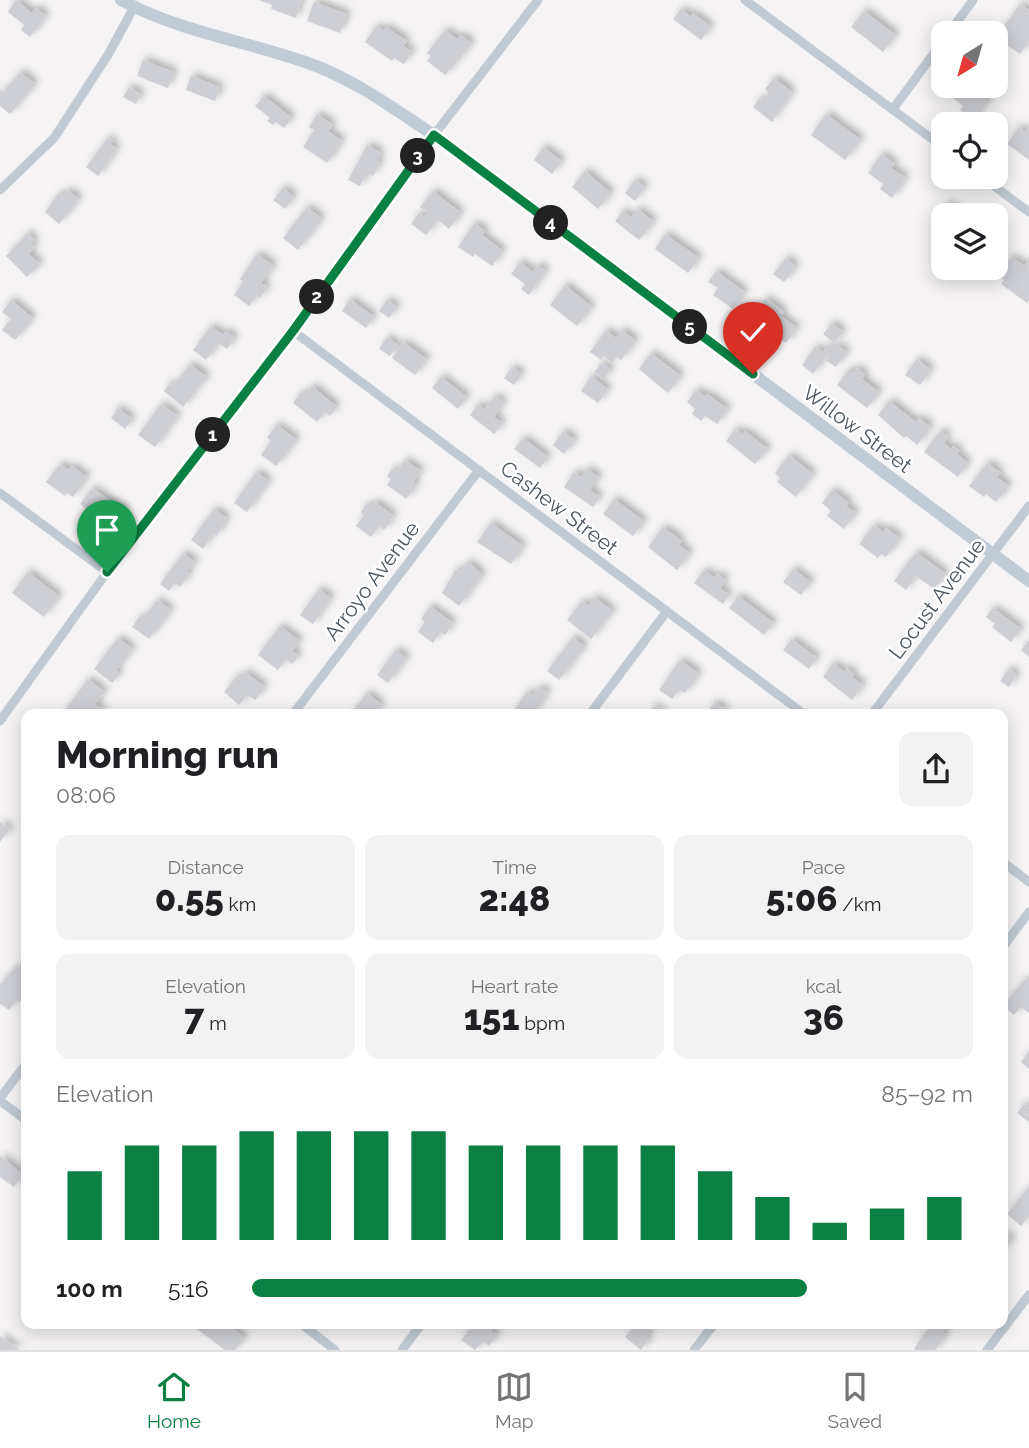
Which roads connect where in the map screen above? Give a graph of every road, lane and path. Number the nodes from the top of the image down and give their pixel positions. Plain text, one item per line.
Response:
1 (121, 0) edge
2 (538, 0) edge
3 (745, 0) edge
4 (973, 0) edge
5 (134, 7) junction
6 (958, 21) edge
7 (931, 57) edge
8 (893, 109) junction
9 (434, 135) junction
10 (931, 138) edge
11 (998, 189) edge
12 (0, 190) edge
13 (1029, 212) edge
14 (293, 331) junction
15 (479, 470) junction
16 (0, 493) edge
17 (1029, 506) edge
18 (993, 554) junction
19 (107, 572) junction
20 (1029, 582) edge
21 (667, 611) junction
22 (297, 709) edge
23 (594, 709) edge
24 (797, 709) edge
25 (876, 709) edge
26 (0, 721) edge
27 (1008, 866) edge
28 (1029, 882) edge
29 (1029, 912) edge
30 (1008, 940) edge
31 (21, 1071) edge
32 (0, 1099) edge
33 (21, 1116) edge
34 (1029, 1295) edge
35 (1008, 1322) edge
36 (308, 1329) edge
37 (418, 1329) edge
38 (710, 1329) edge
39 (1003, 1329) edge
40 (335, 1350) edge
41 (402, 1350) edge
42 (694, 1350) edge
43 (987, 1350) edge

1 - 5 street, Willow Street
2 - 9 street
3 - 8 street
4 - 6 street
5 - 9 street, Willow Street
5 - 12 street
7 - 8 street
8 - 10 street
9 - 14 street
9 - 18 street, Willow Street
11 - 13 street
14 - 15 street, Cashew Street
14 - 19 street
15 - 21 street, Cashew Street
15 - 22 street, Arroyo Avenue
16 - 19 street
17 - 18 street, Locust Avenue
18 - 20 street, Willow Street
18 - 25 street, Locust Avenue
19 - 26 street
21 - 23 street
21 - 24 street, Cashew Street
27 - 28 street
29 - 30 street
31 - 32 street
32 - 33 street
34 - 35 street
36 - 40 street
37 - 41 street
38 - 42 street
39 - 43 street

